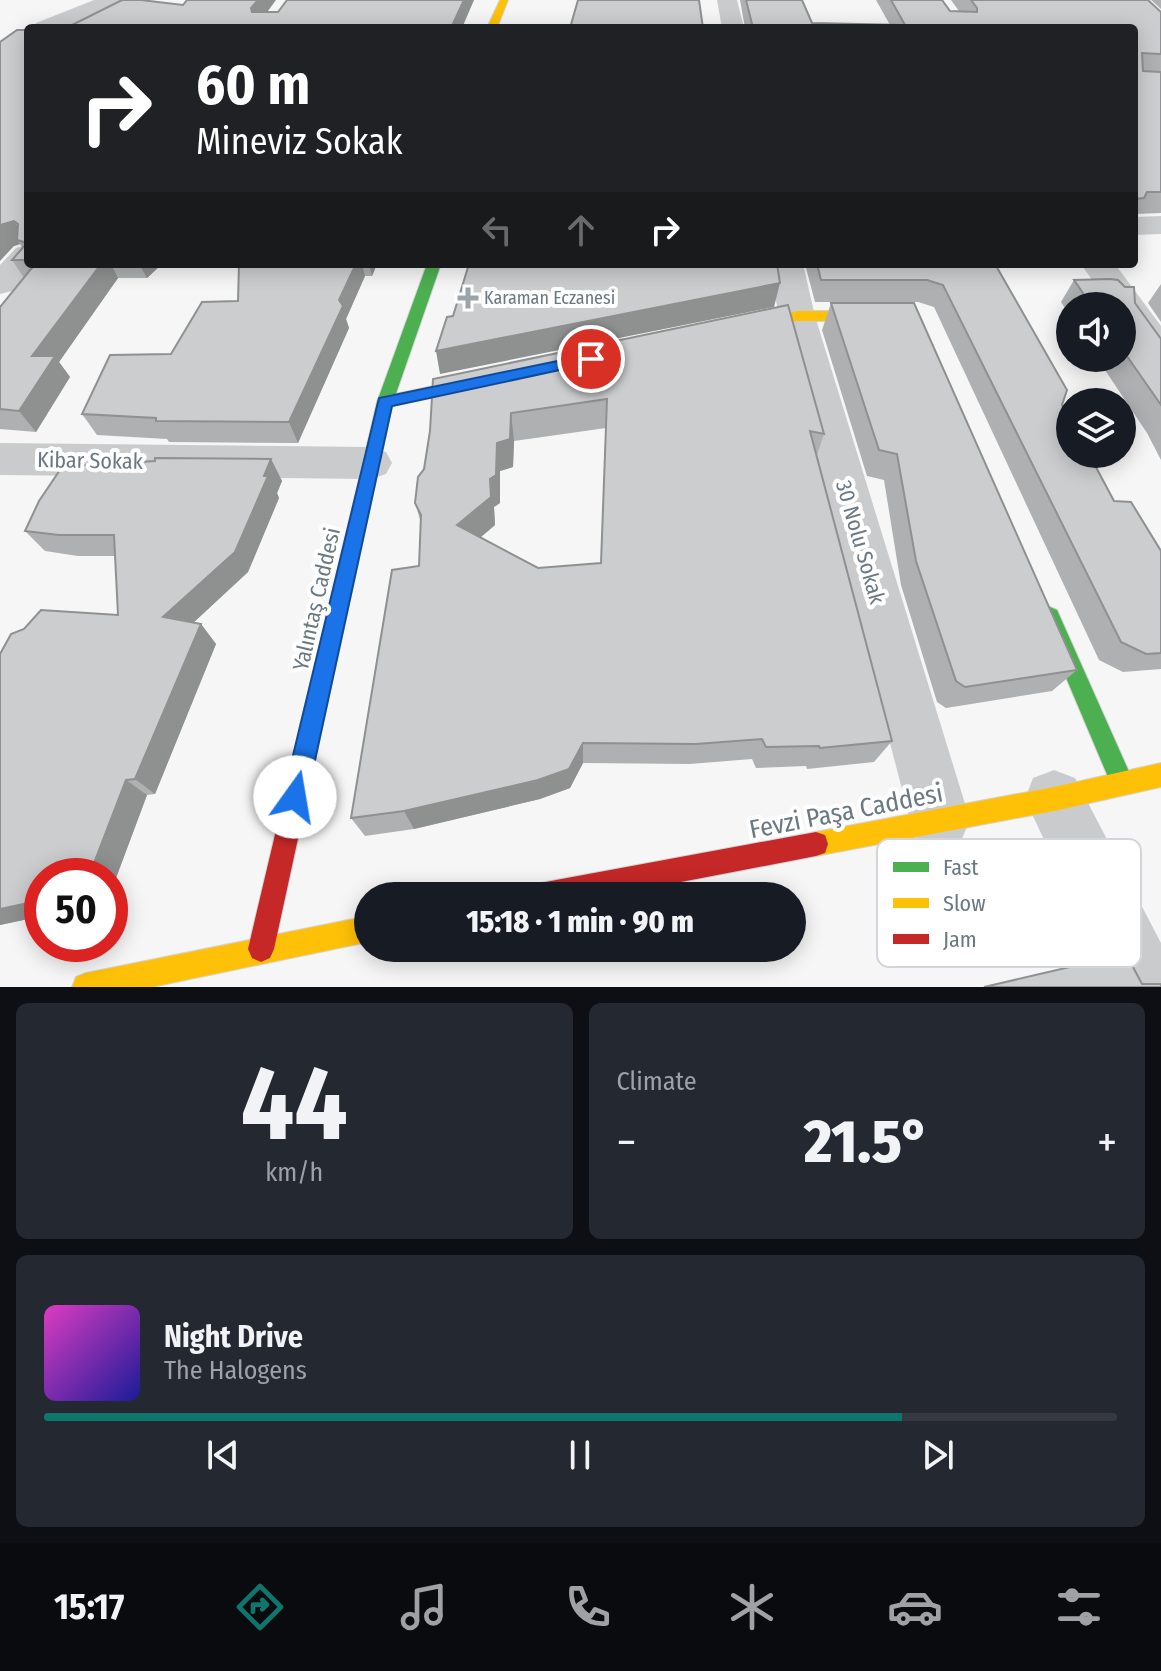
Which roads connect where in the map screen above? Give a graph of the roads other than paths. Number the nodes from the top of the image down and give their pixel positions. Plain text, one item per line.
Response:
1 (112, 0) edge
2 (504, 0) edge
3 (727, 0) edge
4 (54, 24) edge
5 (494, 24) edge
6 (732, 24) edge
7 (1161, 225) edge
8 (1138, 226) edge
9 (24, 259) edge
10 (433, 268) edge
11 (787, 268) edge
12 (1101, 268) edge
13 (0, 284) edge
14 (797, 316) junction
15 (903, 316) edge
16 (721, 332) edge
17 (1161, 352) edge
18 (507, 376) edge
19 (385, 402) junction
20 (0, 459) edge
21 (371, 463) junction
22 (1040, 593) edge
23 (1161, 775) edge
24 (1122, 783) junction
25 (1054, 799) junction
26 (940, 820) junction
27 (1074, 839) edge
28 (614, 882) edge
29 (354, 932) edge
30 (261, 949) junction
31 (1138, 967) edge
32 (86, 987) edge
33 (1148, 987) edge

1 - 4 street
2 - 5 main road
3 - 6 street
7 - 8 street
9 - 13 street
10 - 19 main road, Yalıntaş Caddesi
11 - 14 street, 30 Nolu Sokak
12 - 17 street
14 - 15 main road
14 - 16 main road
14 - 26 street, 30 Nolu Sokak
18 - 19 main road
19 - 21 main road, Yalıntaş Caddesi
20 - 21 street, Kibar Sokak
21 - 30 main road, Yalıntaş Caddesi
22 - 24 main road
23 - 24 main road, Fevzi Paşa Caddesi
24 - 25 main road, Fevzi Paşa Caddesi
25 - 26 main road, Fevzi Paşa Caddesi
25 - 27 street
26 - 28 main road, Fevzi Paşa Caddesi
29 - 30 main road
30 - 32 main road
31 - 33 street

